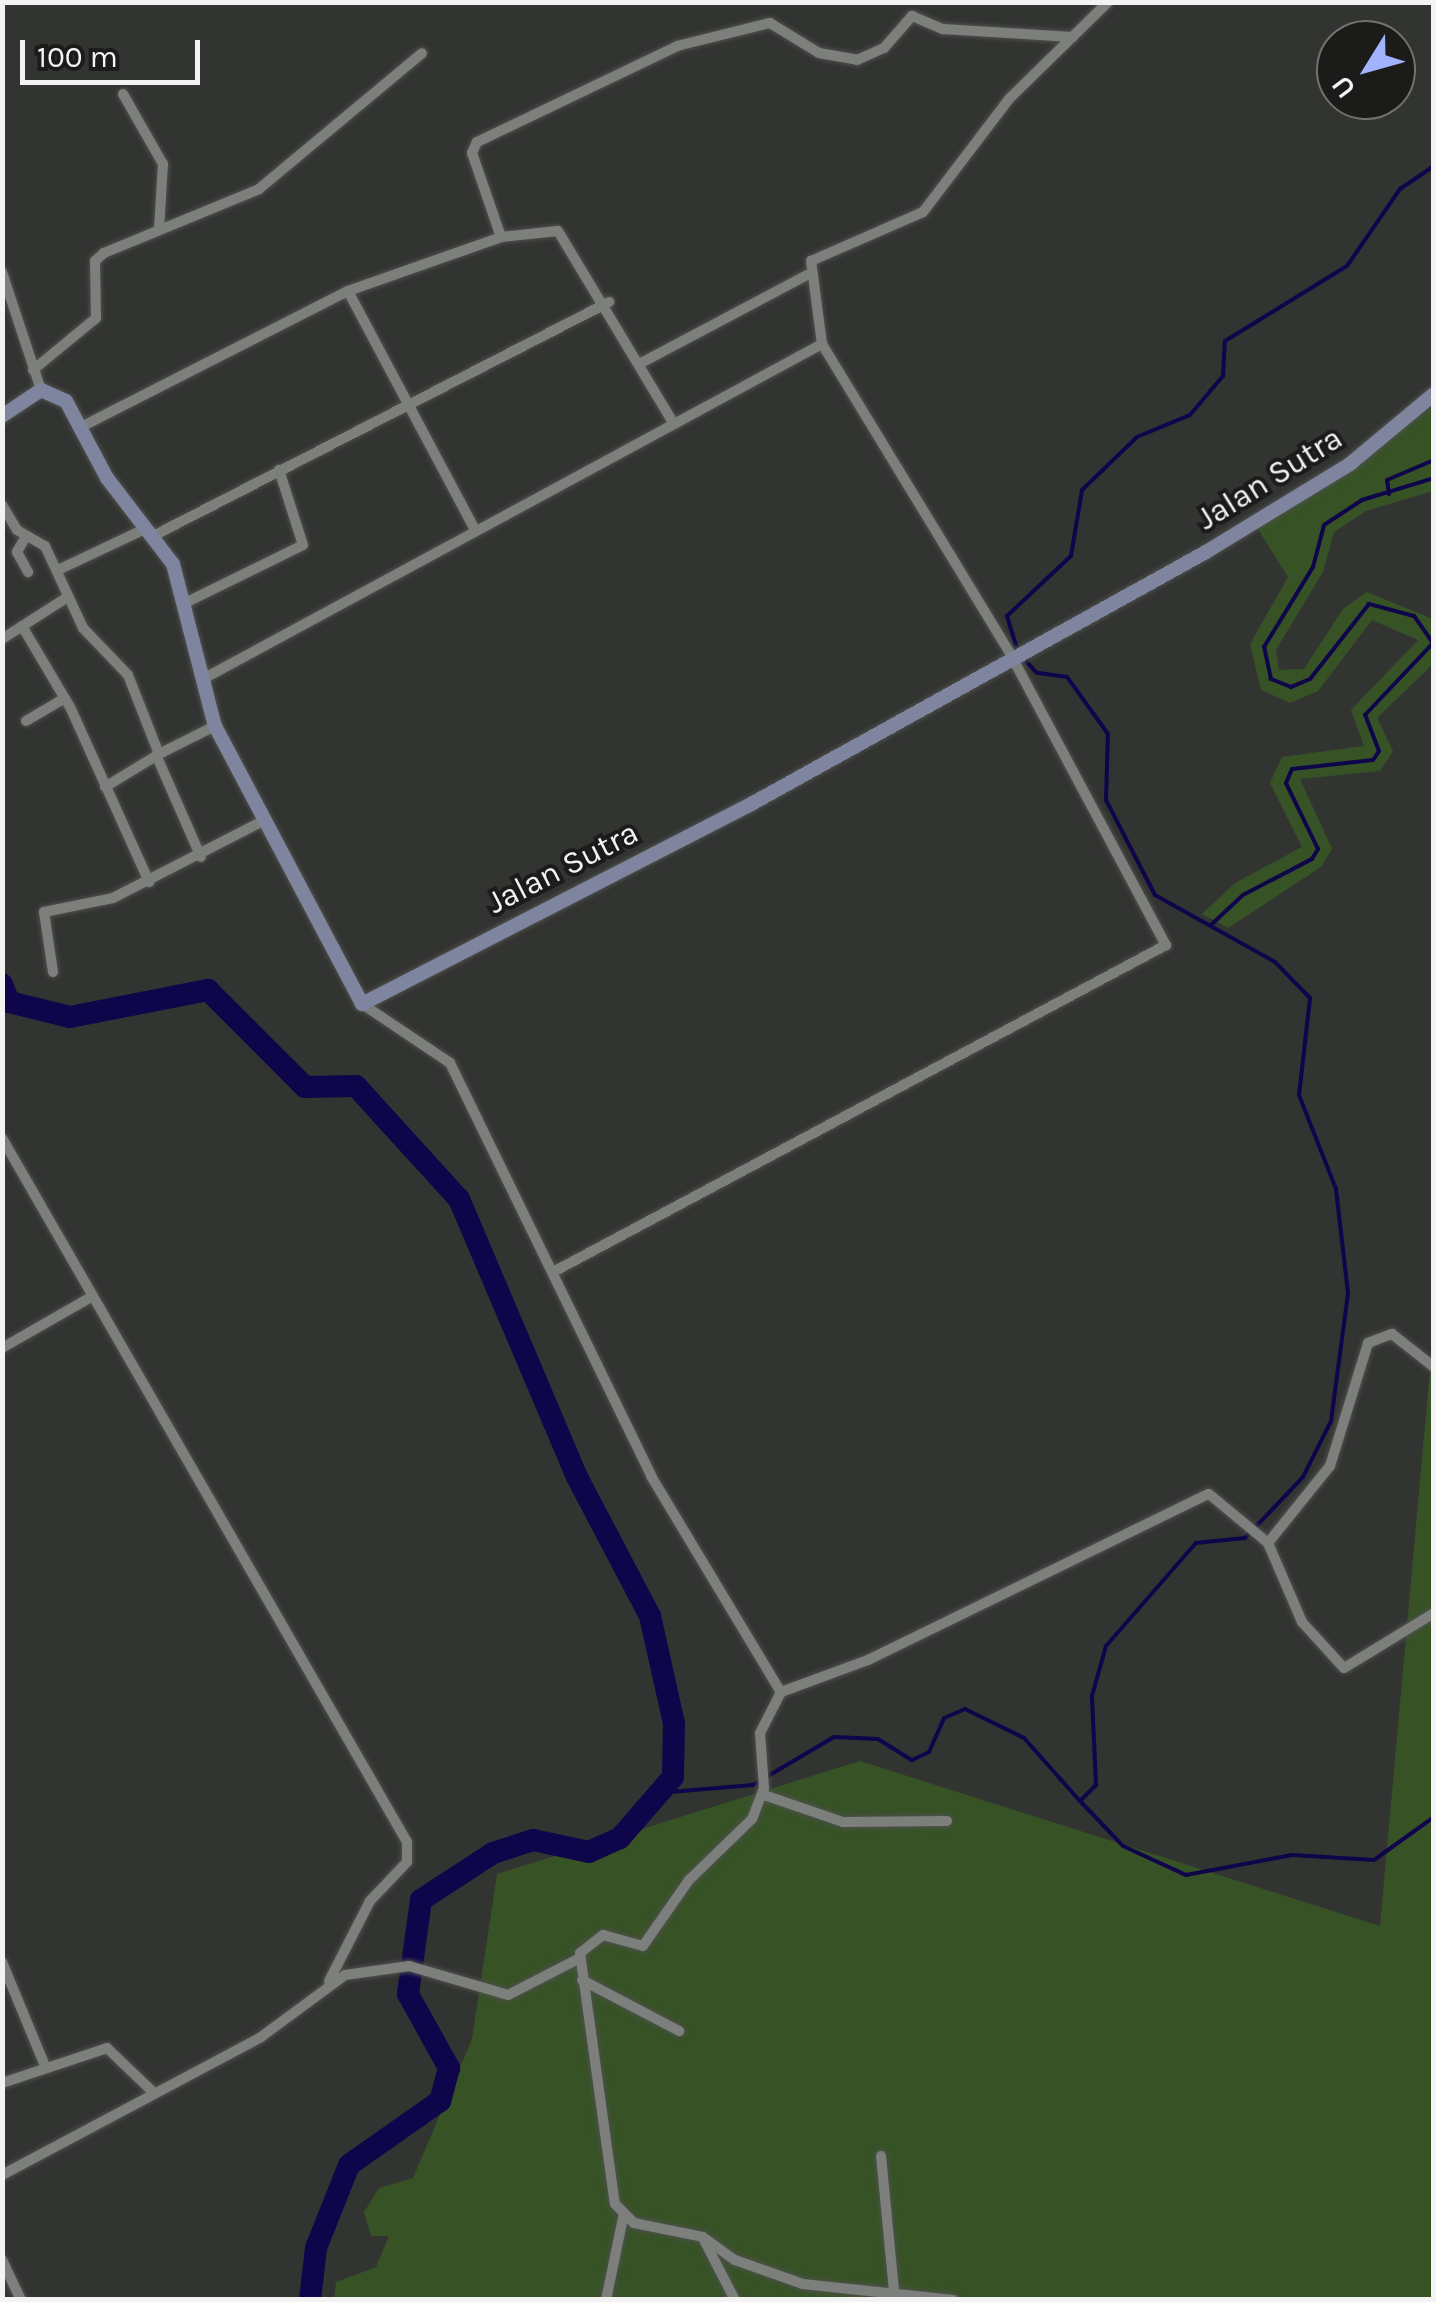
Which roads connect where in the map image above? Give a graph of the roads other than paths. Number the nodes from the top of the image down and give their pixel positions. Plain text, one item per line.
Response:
1 (1108, 2) edge
2 (1073, 37) junction
3 (422, 53) dead end
4 (123, 94) dead end
5 (159, 229) junction
6 (502, 237) junction
7 (2, 272) edge
8 (807, 275) junction
9 (348, 291) junction
10 (609, 302) junction
11 (822, 344) junction
12 (641, 363) junction
13 (33, 370) junction
14 (41, 390) junction
15 (1434, 394) edge
16 (407, 410) junction
17 (2, 416) edge
18 (672, 421) junction
19 (81, 427) junction
20 (280, 470) junction
21 (2, 505) edge
22 (474, 530) junction
23 (150, 532) junction
24 (25, 538) junction
25 (58, 570) junction
26 (28, 572) dead end
27 (68, 597) junction
28 (185, 603) junction
29 (22, 626) junction
30 (2, 638) edge
31 (1017, 654) junction
32 (203, 679) junction
33 (65, 698) junction
34 (26, 721) dead end
35 (215, 726) junction
36 (158, 756) junction
37 (105, 787) junction
38 (263, 821) junction
39 (201, 857) junction
40 (148, 882) junction
41 (53, 972) dead end
42 (362, 1004) junction
43 (2, 1138) edge
44 (553, 1272) junction
45 (91, 1297) junction
46 (2, 1348) edge
47 (1434, 1367) edge
48 (1268, 1544) junction
49 (1434, 1613) edge
50 (781, 1692) junction
51 (764, 1791) junction
52 (947, 1821) dead end
53 (580, 1958) junction
54 (2, 1962) edge
55 (582, 1980) junction
56 (329, 1981) junction
57 (679, 2031) dead end
58 (46, 2066) junction
59 (2, 2083) edge
60 (152, 2092) junction
61 (881, 2156) dead end
62 (2, 2175) edge
63 (623, 2218) junction
64 (702, 2236) junction
65 (2, 2260) edge
66 (894, 2292) junction
67 (21, 2300) edge
68 (606, 2300) edge
69 (735, 2300) edge
70 (953, 2300) edge

1 - 2 street
2 - 6 street
2 - 8 street
3 - 5 street
4 - 5 street
5 - 13 street
6 - 9 street
6 - 10 street
7 - 13 street
8 - 11 street
8 - 12 street
9 - 16 street
9 - 19 street
10 - 12 street
10 - 16 street
11 - 18 street
11 - 31 street
12 - 18 street
13 - 14 street
14 - 17 street
14 - 19 street
15 - 31 street, Jalan Sutra
16 - 20 street
16 - 22 street
18 - 22 street
19 - 23 street
20 - 23 street
20 - 28 street
21 - 24 street
22 - 32 street
23 - 25 street
23 - 28 street
24 - 25 street
24 - 26 street
25 - 27 street
27 - 29 street
27 - 36 street
28 - 32 street
29 - 30 street
29 - 33 street
31 - 42 street, Jalan Sutra
31 - 44 street
32 - 35 street
33 - 34 street
33 - 37 street
35 - 36 street
35 - 38 street
36 - 37 street
36 - 39 street
37 - 40 street
38 - 39 street
38 - 42 street
39 - 40 street
40 - 41 street
42 - 44 street
43 - 45 street
44 - 50 street
45 - 46 street
45 - 56 street
47 - 48 street
48 - 49 street
48 - 50 street
50 - 51 street
51 - 52 street
51 - 53 street
53 - 55 street
53 - 56 street
54 - 58 street
55 - 57 street
55 - 63 street
56 - 60 street
58 - 59 street
58 - 60 street
60 - 62 street
61 - 66 street
63 - 64 street
63 - 68 street
64 - 66 street
64 - 69 street
65 - 67 street
66 - 70 street

